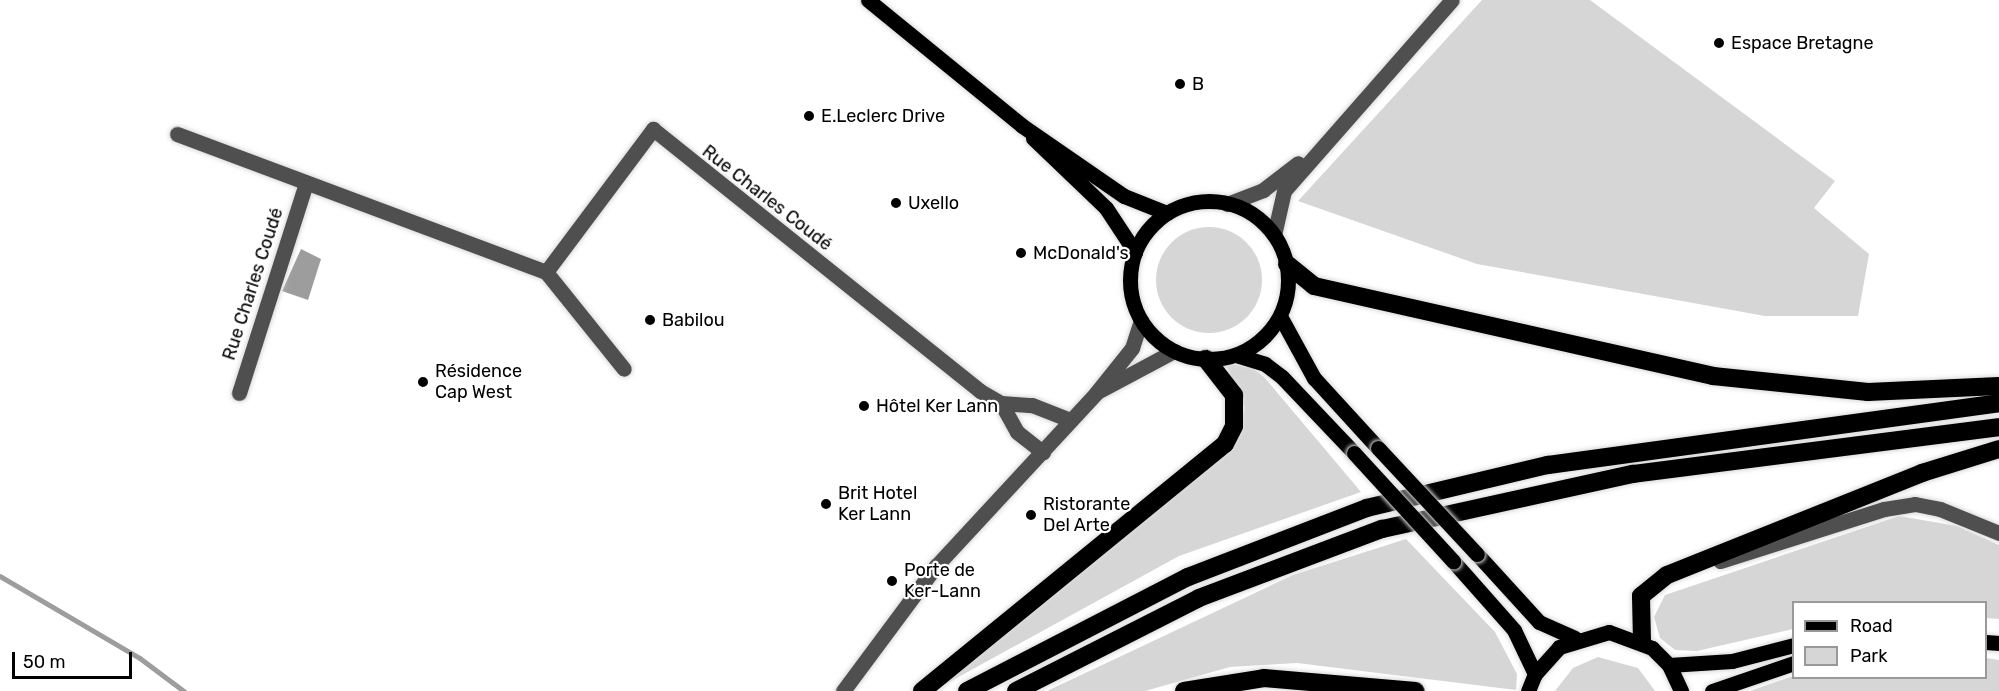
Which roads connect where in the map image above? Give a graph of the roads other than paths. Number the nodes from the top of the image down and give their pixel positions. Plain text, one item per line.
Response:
1 (868, 0) edge
2 (1452, 0) edge
3 (1022, 125) junction
4 (177, 134) dead end
5 (1319, 146) junction
6 (305, 186) junction
7 (1227, 204) junction
8 (1167, 213) junction
9 (1274, 235) junction
10 (1135, 252) junction
11 (1287, 264) junction
12 (546, 272) junction
13 (1280, 316) junction
14 (1141, 320) junction
15 (1173, 351) junction
16 (1236, 355) junction
17 (1206, 359) junction
18 (624, 369) dead end
19 (1999, 386) edge
20 (239, 393) dead end
21 (1096, 393) junction
22 (1001, 403) junction
23 (1999, 403) edge
24 (1070, 420) junction
25 (1999, 428) edge
26 (1999, 449) edge
27 (1043, 452) junction
28 (1999, 533) edge
29 (1691, 567) junction
30 (1575, 638) junction
31 (1642, 641) junction
32 (1792, 646) edge
33 (1792, 664) edge
34 (1669, 665) junction
35 (1534, 674) junction
36 (843, 691) edge
37 (922, 691) edge
38 (967, 691) edge
39 (1016, 691) edge
40 (1184, 691) edge
41 (1415, 691) edge
42 (1528, 691) edge
43 (1681, 691) edge
44 (1712, 691) edge

1 - 3 main road
2 - 5 street
3 - 8 main road
3 - 10 main road
4 - 6 street
5 - 7 street
5 - 9 street
6 - 12 street
6 - 20 street, Rue Charles Coudé
7 - 8 main road
7 - 9 main road
8 - 10 main road
9 - 11 main road
10 - 14 main road
11 - 13 main road
11 - 19 highway
12 - 18 street
12 - 22 street, Rue Charles Coudé
13 - 16 main road
13 - 30 main road, bridge
14 - 15 main road
14 - 21 street
15 - 17 main road
15 - 21 street
16 - 17 main road
16 - 35 main road, bridge
17 - 37 highway
21 - 24 street
22 - 24 street
22 - 27 street, Rue Charles Coudé
23 - 38 highway
24 - 27 street
25 - 39 highway
26 - 29 highway
27 - 36 street
28 - 29 street
29 - 31 highway
30 - 31 main road
30 - 35 main road
31 - 34 main road
32 - 34 main road
33 - 44 main road
34 - 43 main road
35 - 42 main road
40 - 41 highway

